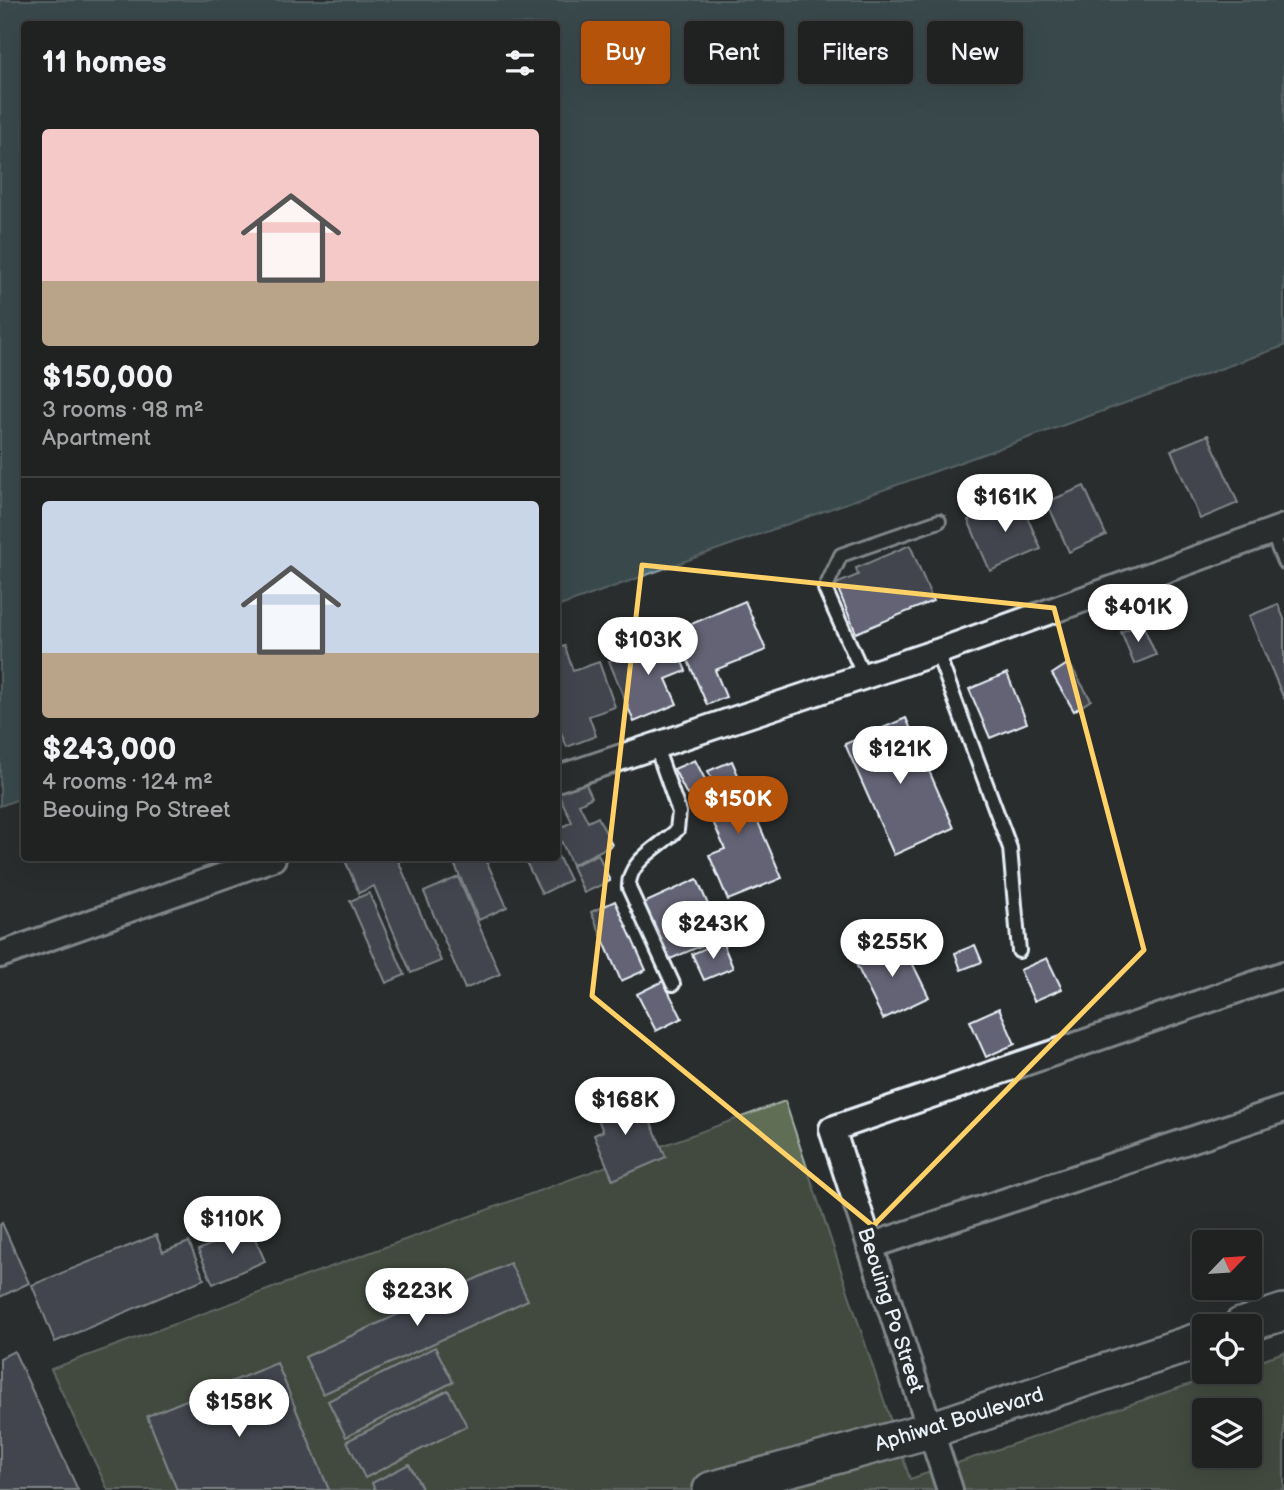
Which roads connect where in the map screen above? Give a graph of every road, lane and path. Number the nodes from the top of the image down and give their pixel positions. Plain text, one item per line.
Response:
1 (939, 521) dead end
2 (1278, 530) edge
3 (1284, 562) edge
4 (937, 652) junction
5 (864, 676) junction
6 (656, 747) junction
7 (560, 778) edge
8 (258, 861) edge
9 (1019, 951) dead end
10 (0, 955) edge
11 (1284, 974) edge
12 (673, 984) dead end
13 (1284, 1109) edge
14 (870, 1246) junction
15 (1284, 1312) edge
16 (1262, 1319) edge
17 (1192, 1343) edge
18 (930, 1430) junction
19 (711, 1490) edge
20 (950, 1490) edge

1 - 5 lane
2 - 3 lane
2 - 4 street
4 - 5 street
4 - 9 lane
5 - 6 street
6 - 7 street
6 - 12 lane
8 - 10 street
11 - 14 street, Beouing Po Street
13 - 14 street
14 - 18 street, Beouing Po Street
15 - 16 street
17 - 18 street, Aphiwat Boulevard
18 - 19 street, Aphiwat Boulevard
18 - 20 street, Beouing Po Street

